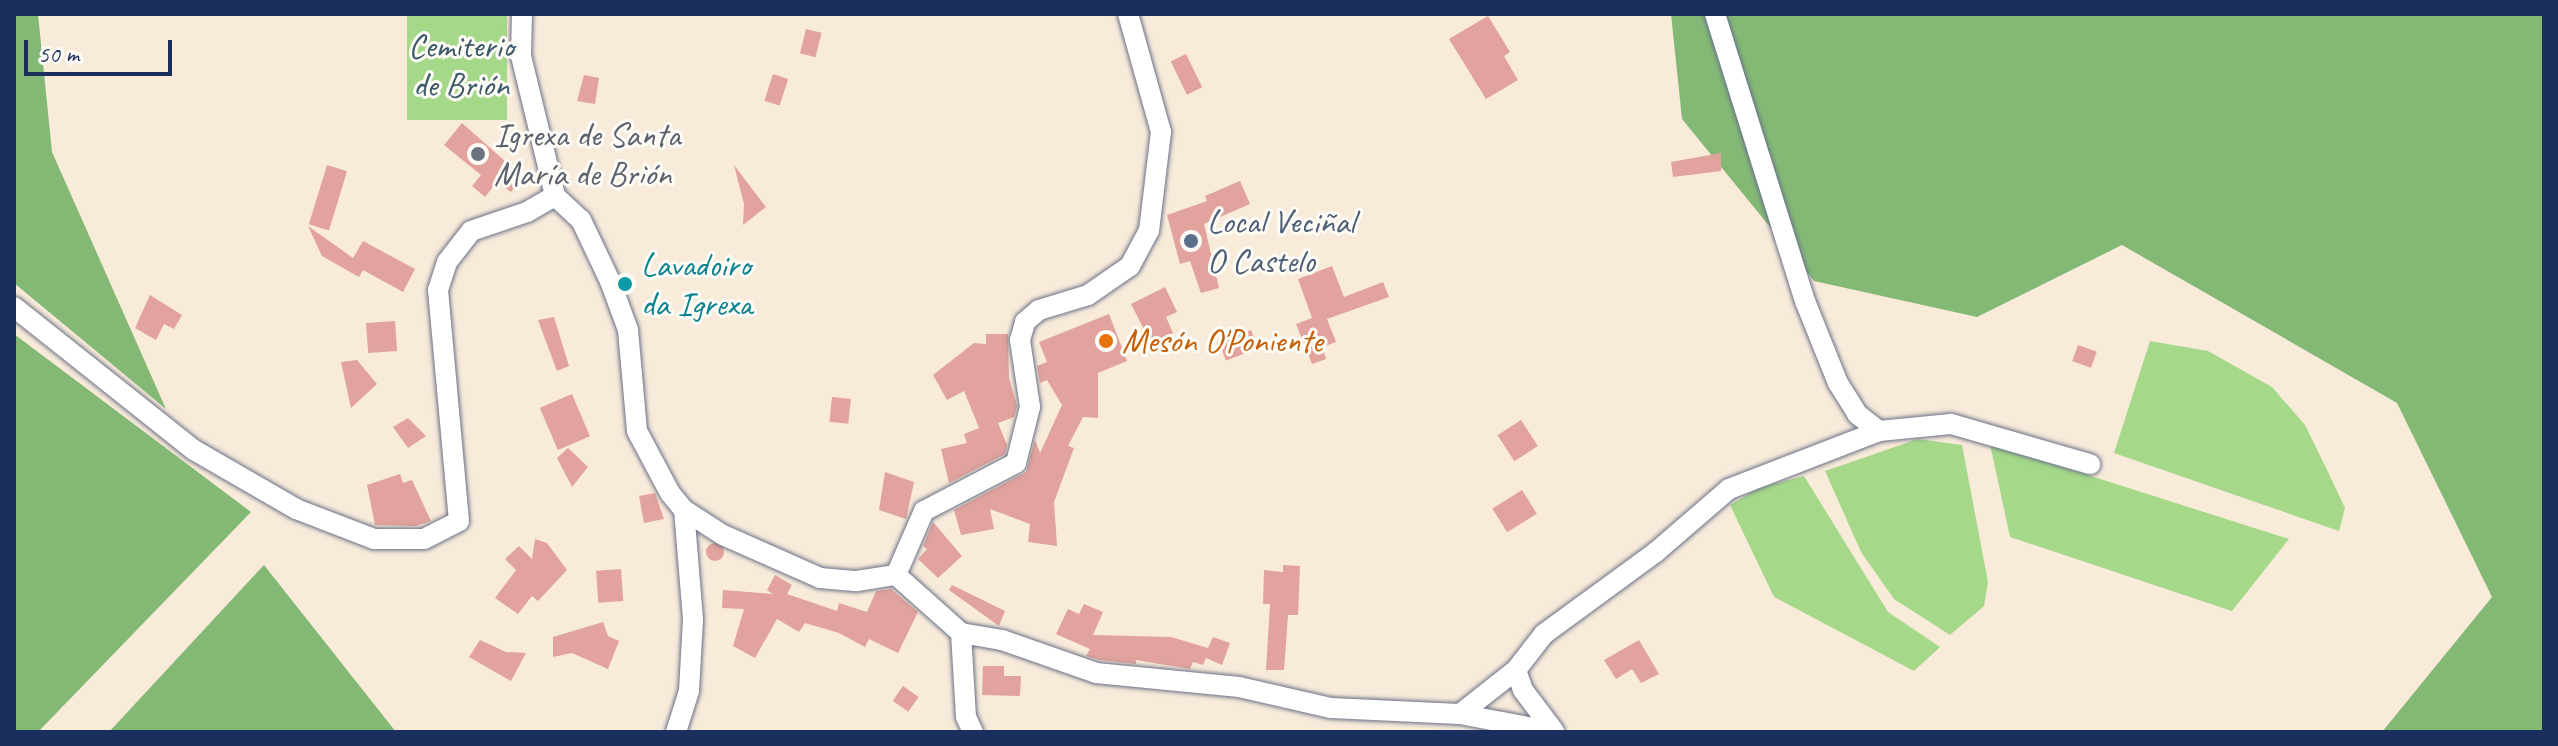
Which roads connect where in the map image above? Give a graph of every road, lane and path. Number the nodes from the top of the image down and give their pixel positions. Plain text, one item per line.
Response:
1 (522, 14) edge
2 (1128, 14) edge
3 (1715, 14) edge
4 (555, 196) junction
5 (14, 307) edge
6 (1879, 431) junction
7 (2090, 464) dead end
8 (684, 510) junction
9 (896, 575) junction
10 (961, 633) junction
11 (1516, 670) junction
12 (1460, 714) junction
13 (1553, 731) edge
14 (676, 732) edge
15 (973, 732) edge

1 - 4 street
2 - 9 street
3 - 6 street
4 - 5 street
4 - 8 street
6 - 7 street
6 - 11 street
8 - 9 street
8 - 14 street
9 - 10 street
10 - 12 street
10 - 15 street
11 - 12 street
11 - 13 street
12 - 13 street

